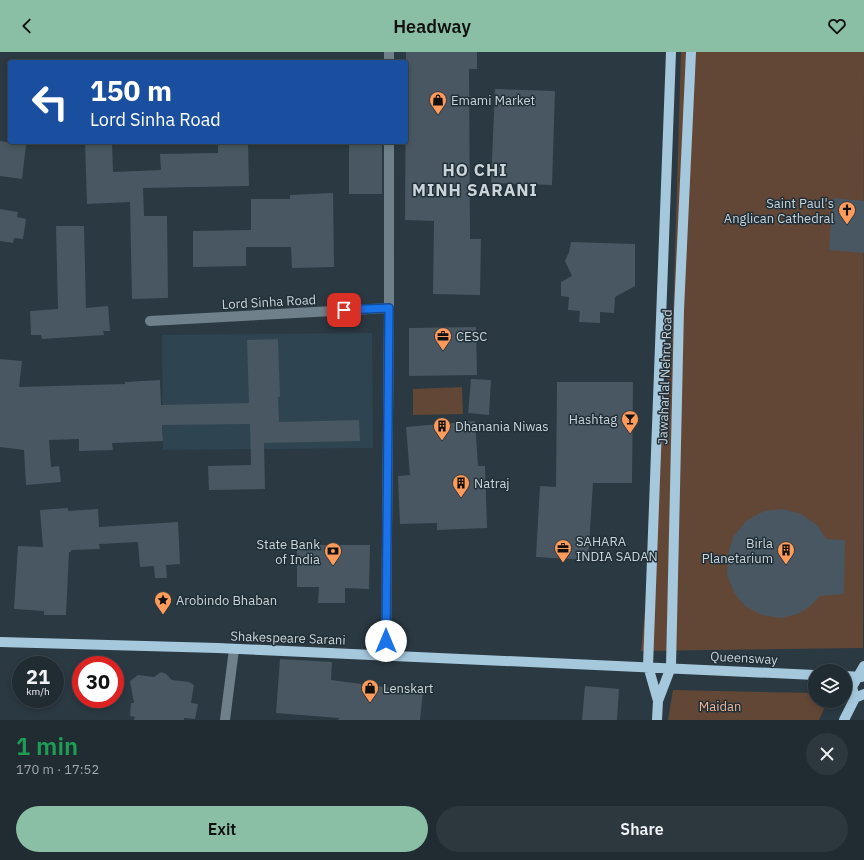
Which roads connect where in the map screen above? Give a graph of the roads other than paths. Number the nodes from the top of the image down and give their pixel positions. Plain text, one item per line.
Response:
1 (671, 52) edge
2 (691, 52) edge
3 (389, 144) edge
4 (389, 308) junction
5 (150, 321) dead end
6 (0, 642) edge
7 (234, 649) junction
8 (386, 655) junction
9 (648, 666) junction
10 (864, 666) edge
11 (671, 667) junction
12 (808, 675) edge
13 (860, 677) edge
14 (859, 696) edge
15 (658, 701) junction
16 (225, 720) edge
17 (657, 720) edge
18 (844, 720) edge

1 - 9 main road, Jawaharlal Nehru Road
2 - 11 main road, Jawaharlal Nehru Road
3 - 4 street
4 - 5 street, Lord Sinha Road
4 - 8 street
6 - 7 main road, Shakespeare Sarani
7 - 8 main road, Shakespeare Sarani
7 - 16 street
8 - 9 main road, Shakespeare Sarani
9 - 11 main road, Shakespeare Sarani
9 - 15 main road, Jawaharlal Nehru Road
10 - 13 main road
11 - 12 main road, Queensway
11 - 15 main road, Jawaharlal Nehru Road
13 - 14 main road
14 - 18 main road
15 - 17 main road, Jawaharlal Nehru Road

